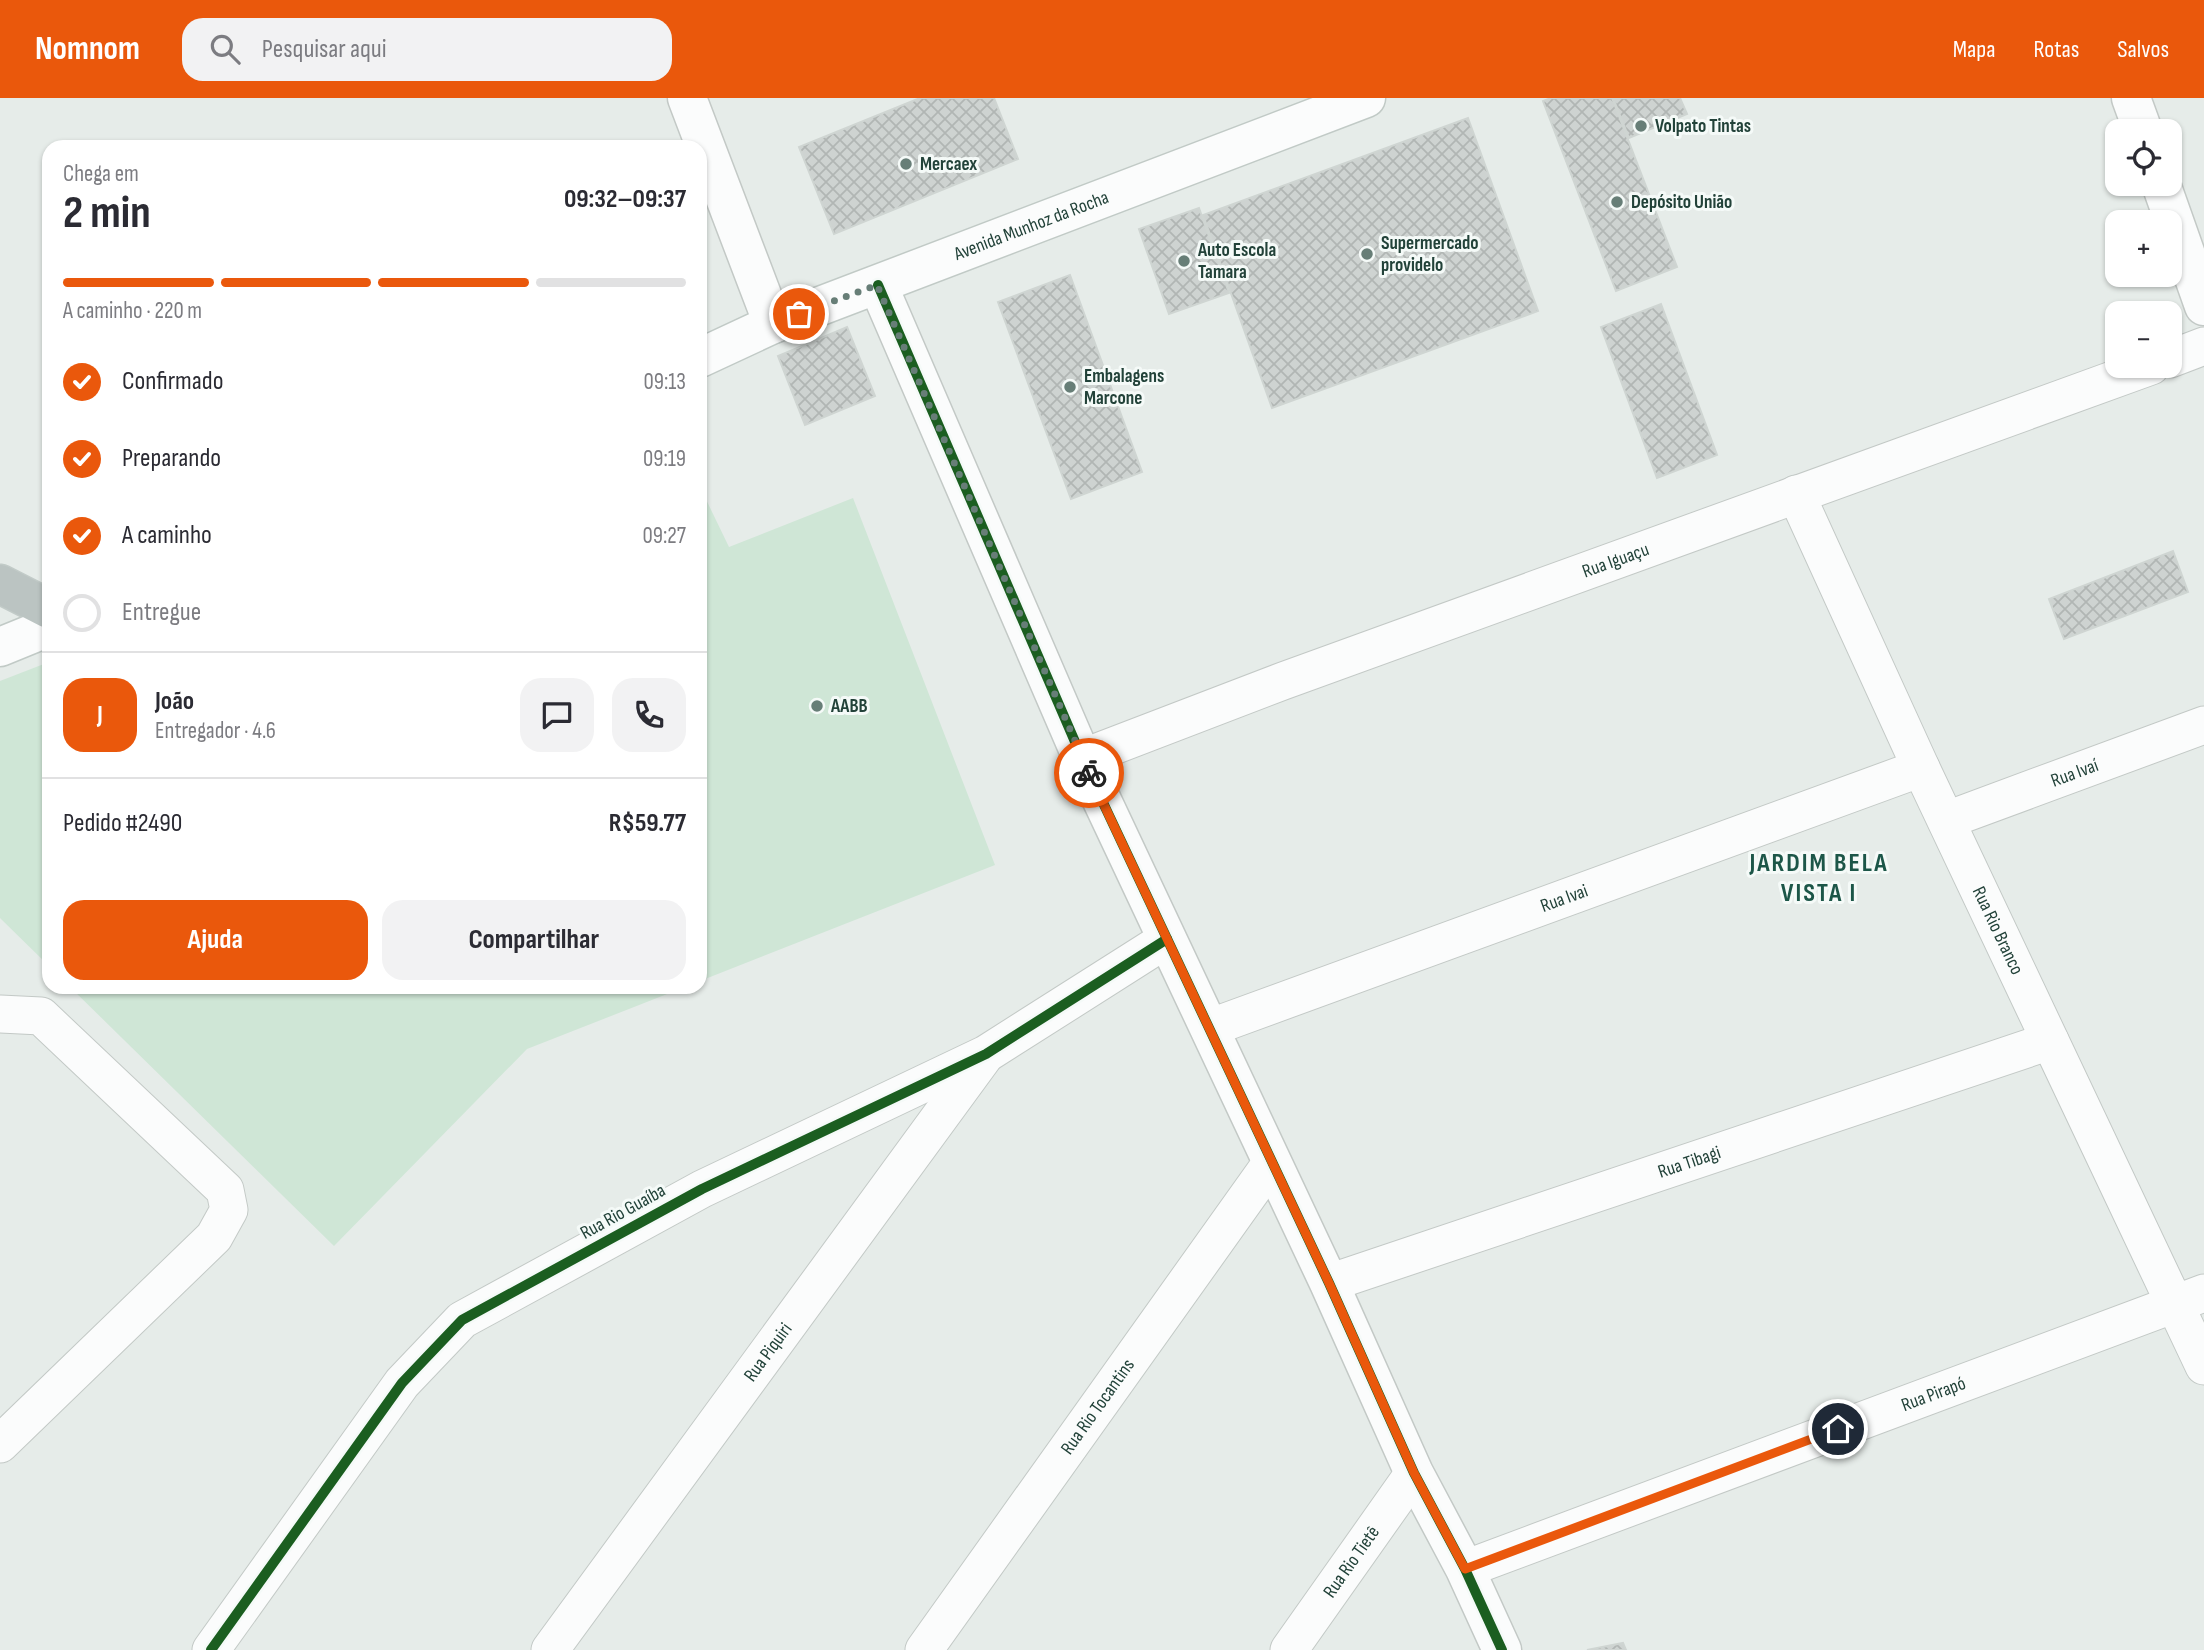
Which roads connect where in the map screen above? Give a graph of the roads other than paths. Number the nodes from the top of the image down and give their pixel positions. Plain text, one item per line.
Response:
1 (687, 98) edge
2 (1366, 98) edge
3 (2131, 98) edge
4 (2139, 119) edge
5 (703, 140) edge
6 (707, 151) edge
7 (2165, 196) edge
8 (877, 285) junction
9 (2204, 306) edge
10 (773, 324) junction
11 (2204, 346) edge
12 (2182, 354) edge
13 (707, 355) edge
14 (2118, 378) edge
15 (1796, 494) junction
16 (0, 584) edge
17 (42, 605) edge
18 (42, 630) edge
19 (0, 647) edge
20 (2204, 725) edge
21 (1082, 758) junction
22 (1921, 768) junction
23 (1947, 820) junction
24 (1167, 939) junction
25 (0, 1014) edge
26 (1209, 1028) junction
27 (2050, 1041) junction
28 (986, 1054) junction
29 (1272, 1162) junction
30 (1329, 1283) junction
31 (2189, 1298) edge
32 (2204, 1366) edge
33 (0, 1444) edge
34 (1414, 1473) junction
35 (1465, 1569) junction
36 (211, 1650) edge
37 (550, 1650) edge
38 (924, 1650) edge
39 (1289, 1650) edge
40 (1502, 1650) edge

1 - 5 street
2 - 8 street, Avenida Munhoz da Rocha
3 - 4 street
6 - 10 street
7 - 9 street
8 - 10 street, Avenida Munhoz da Rocha
8 - 21 street
10 - 13 street, Avenida Munhoz da Rocha
11 - 12 street
14 - 15 street, Rua Iguaçu
15 - 21 street, Rua Iguaçu
15 - 22 street, Rua Rio Branco
16 - 17 highway
18 - 19 street
20 - 23 street, Rua Ivaí
21 - 24 street
22 - 23 street, Rua Rio Branco
22 - 26 street, Rua Ivai
23 - 27 street, Rua Rio Branco
24 - 26 street
24 - 28 street, Rua Rio Guaíba
25 - 33 street
26 - 29 street
27 - 30 street, Rua Tibagi
27 - 31 street, Rua Rio Branco
28 - 36 street, Rua Rio Guaíba
28 - 37 street, Rua Piquiri
29 - 30 street
29 - 38 street, Rua Rio Tocantins
30 - 34 street
31 - 32 street, Rua Rio Branco
31 - 35 street, Rua Pirapó
34 - 35 street
34 - 39 street, Rua Rio Tietê
35 - 40 street

